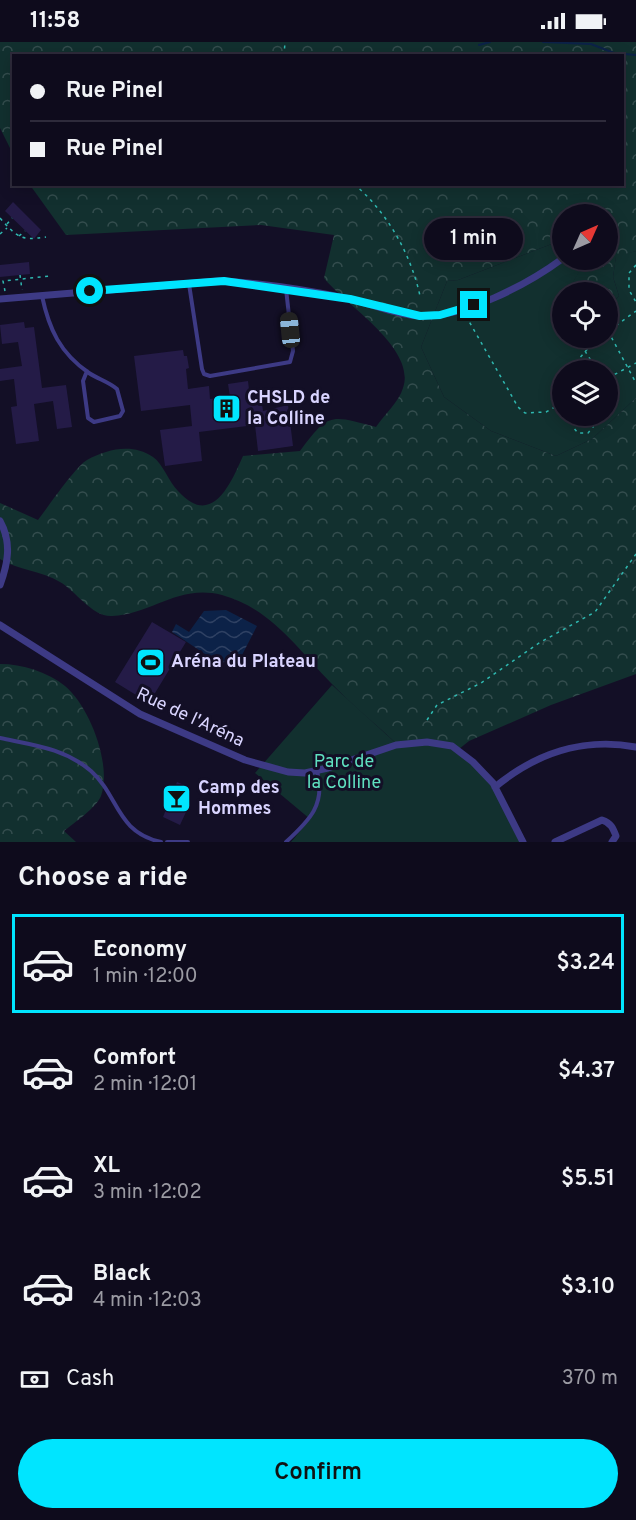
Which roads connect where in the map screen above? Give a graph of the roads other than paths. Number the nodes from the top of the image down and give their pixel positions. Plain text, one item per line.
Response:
1 (552, 266) edge
2 (189, 283) junction
3 (286, 289) junction
4 (42, 295) junction
5 (0, 299) edge
6 (87, 371) junction
7 (0, 521) edge
8 (0, 585) edge
9 (0, 625) edge
10 (0, 738) edge
11 (636, 747) edge
12 (317, 771) junction
13 (495, 787) junction
14 (161, 842) edge
15 (167, 842) edge
16 (188, 842) edge
17 (286, 842) edge
18 (523, 842) edge
19 (555, 842) edge
20 (612, 842) edge

1 - 3 street
2 - 3 street
2 - 3 lane
2 - 4 street
4 - 5 street
4 - 6 lane
6 - 6 lane
7 - 8 street
9 - 12 street, Rue de l'Aréna
10 - 14 lane
11 - 13 street
12 - 13 street, Rue de l'Aréna
12 - 17 lane
13 - 18 street, Rue de l'Aréna
15 - 16 lane
19 - 20 street

